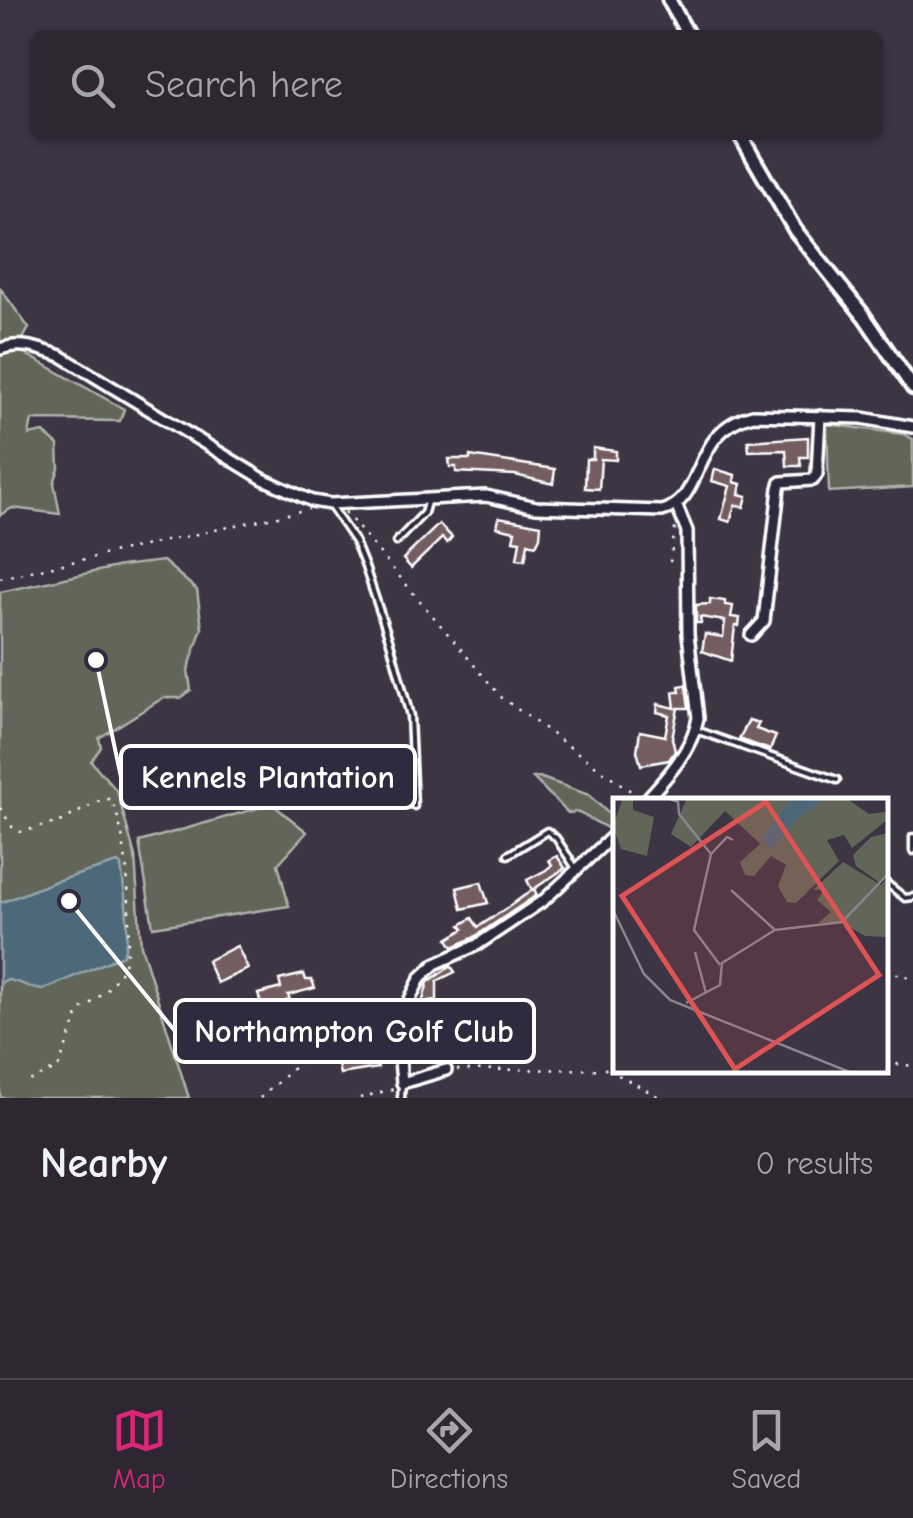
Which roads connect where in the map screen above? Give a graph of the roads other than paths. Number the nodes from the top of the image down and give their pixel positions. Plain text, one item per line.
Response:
1 (669, 0) edge
2 (685, 30) edge
3 (743, 140) edge
4 (0, 350) edge
5 (913, 388) edge
6 (820, 416) junction
7 (913, 427) edge
8 (428, 497) junction
9 (334, 504) junction
10 (679, 510) junction
11 (396, 542) dead end
12 (751, 635) dead end
13 (696, 730) junction
14 (837, 780) dead end
15 (647, 798) edge
16 (414, 806) dead end
17 (613, 836) edge
18 (913, 837) edge
19 (913, 852) edge
20 (508, 855) dead end
21 (577, 872) junction
22 (888, 885) edge
23 (913, 897) edge
24 (259, 1022) dead end
25 (397, 1026) junction
26 (446, 1070) road end
27 (402, 1083) junction
28 (401, 1098) edge

1 - 2 street
3 - 5 street
4 - 9 street
6 - 7 street
6 - 10 street
6 - 12 street
8 - 9 street
8 - 10 street
8 - 11 lane
9 - 16 lane
10 - 13 street
13 - 14 lane
13 - 15 street
17 - 21 street
18 - 19 lane
20 - 21 lane
21 - 25 street
22 - 23 lane
24 - 25 lane
25 - 27 street
26 - 27 street
27 - 28 lane

